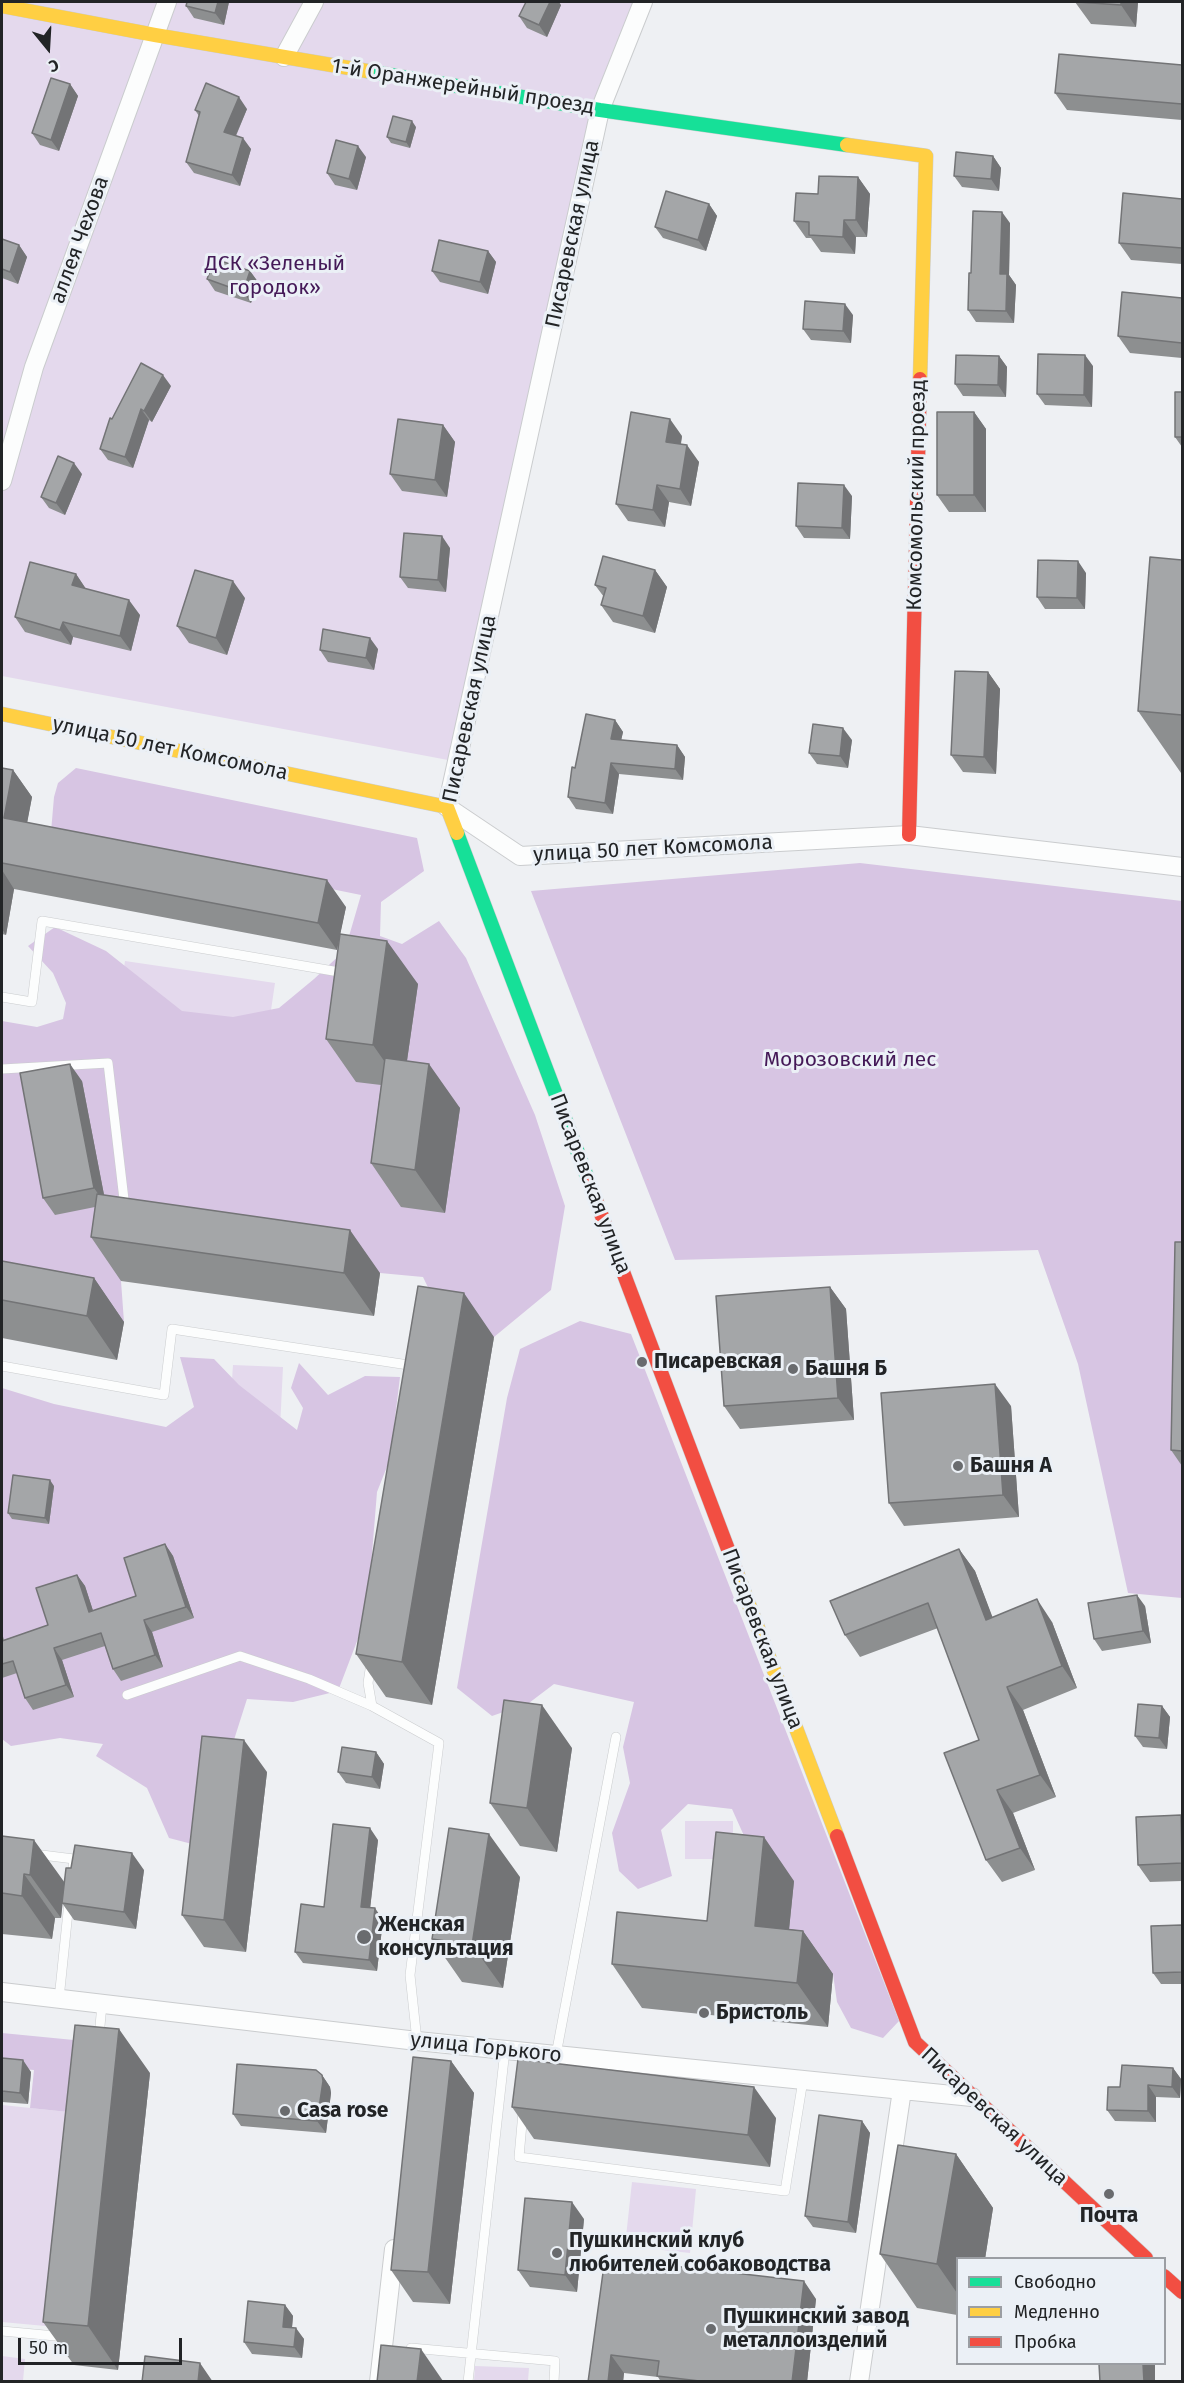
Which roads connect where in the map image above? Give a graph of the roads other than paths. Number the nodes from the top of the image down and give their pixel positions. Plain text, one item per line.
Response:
1 (167, 2) edge
2 (314, 2) edge
3 (644, 2) edge
4 (2, 6) edge
5 (155, 35) junction
6 (284, 57) junction
7 (600, 110) junction
8 (926, 156) joint
9 (2, 481) edge
10 (2, 714) edge
11 (447, 807) junction
12 (909, 835) junction
13 (1182, 867) edge
14 (345, 972) edge
15 (2, 997) edge
16 (2, 1069) edge
17 (126, 1211) edge
18 (416, 1355) edge
19 (2, 1366) edge
20 (415, 1366) junction
21 (413, 1377) edge
22 (373, 1648) edge
23 (127, 1695) dead end
24 (372, 1706) junction
25 (616, 1737) dead end
26 (22, 1853) edge
27 (71, 1881) edge
28 (70, 1893) edge
29 (2, 1992) edge
30 (59, 1999) junction
31 (102, 2004) junction
32 (417, 2041) junction
33 (505, 2050) junction
34 (98, 2051) edge
35 (556, 2055) junction
36 (415, 2062) edge
37 (803, 2080) junction
38 (902, 2090) junction
39 (972, 2097) junction
40 (525, 2098) edge
41 (396, 2227) edge
42 (1144, 2257) edge
43 (1166, 2278) edge
44 (1182, 2292) edge
45 (70, 2325) edge
46 (2, 2331) edge
47 (405, 2347) edge
48 (471, 2354) junction
49 (379, 2382) edge
50 (468, 2382) edge
51 (554, 2382) edge
52 (859, 2382) edge

1 - 5 street, аллея Чехова
2 - 6 street
3 - 7 street, Писаревская улица
4 - 5 street, 1-й Оранжерейный проезд
5 - 6 street, 1-й Оранжерейный проезд
5 - 9 street, аллея Чехова
6 - 7 street, 1-й Оранжерейный проезд
7 - 8 street, 1-й Оранжерейный проезд
7 - 11 street, Писаревская улица
8 - 12 street, Комсомольский проезд
10 - 11 street, улица 50 лет Комсомола
11 - 12 street, улица 50 лет Комсомола
11 - 39 street, Писаревская улица
12 - 13 street, улица 50 лет Комсомола
14 - 15 lane
16 - 17 lane
18 - 20 lane
19 - 20 lane
20 - 21 lane
22 - 24 lane
23 - 24 lane
24 - 32 lane
25 - 35 lane
26 - 27 lane
28 - 30 lane
29 - 30 street, улица Горького
30 - 31 street, улица Горького
31 - 32 street, улица Горького
31 - 34 lane
32 - 33 street, улица Горького
32 - 36 street
33 - 35 street, улица Горького
33 - 48 lane
35 - 37 street, улица Горького
37 - 38 street, улица Горького
37 - 40 lane
38 - 39 street, улица Горького
38 - 52 street
39 - 42 street, Писаревская улица
41 - 49 street
43 - 44 street
45 - 46 lane
47 - 48 lane
48 - 50 lane
48 - 51 lane

